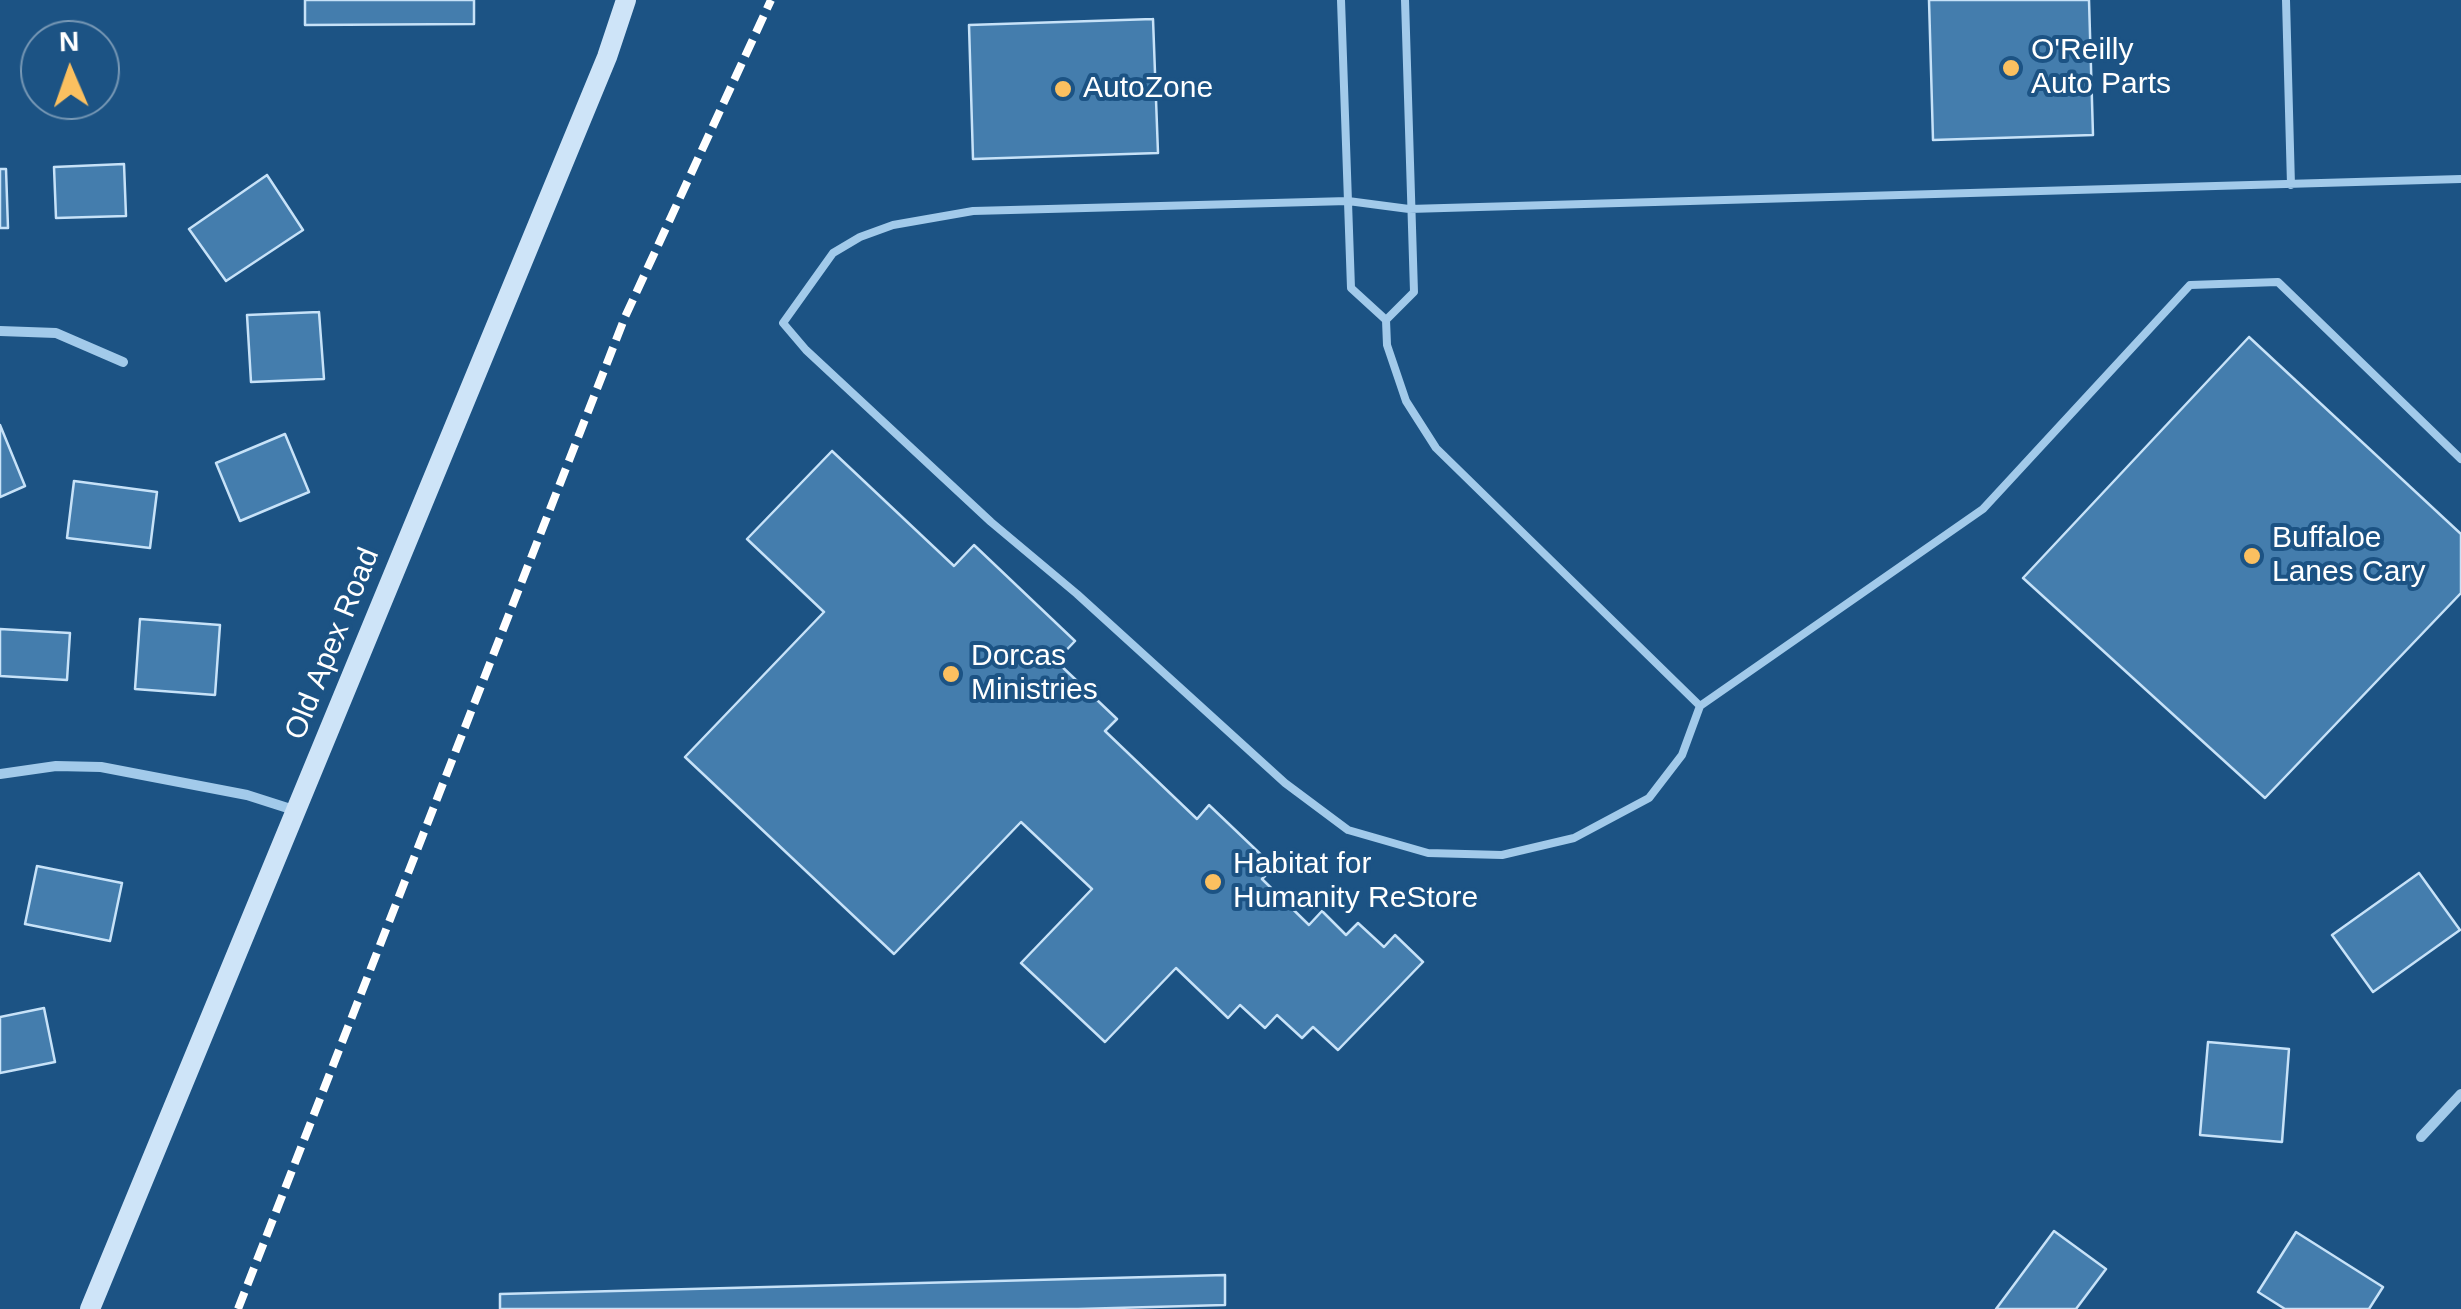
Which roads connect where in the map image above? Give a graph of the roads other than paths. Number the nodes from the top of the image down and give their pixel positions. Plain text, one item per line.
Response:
1 (626, 0) edge
2 (1341, 0) edge
3 (1405, 0) edge
4 (2286, 0) edge
5 (2461, 179) edge
6 (2291, 185) junction
7 (1348, 201) junction
8 (1410, 208) junction
9 (1386, 320) junction
10 (0, 331) edge
11 (123, 362) dead end
12 (2461, 459) edge
13 (1700, 706) junction
14 (0, 774) edge
15 (297, 812) junction
16 (2461, 1094) edge
17 (2421, 1137) dead end
18 (90, 1309) edge

1 - 15 main road, Old Apex Road
2 - 7 lane
3 - 8 lane
4 - 6 lane
5 - 6 lane
6 - 8 lane
7 - 8 lane
7 - 9 lane
7 - 13 lane
8 - 9 lane
9 - 13 lane
10 - 11 street
12 - 13 lane
14 - 15 street
15 - 18 main road, Old Apex Road
16 - 17 street

